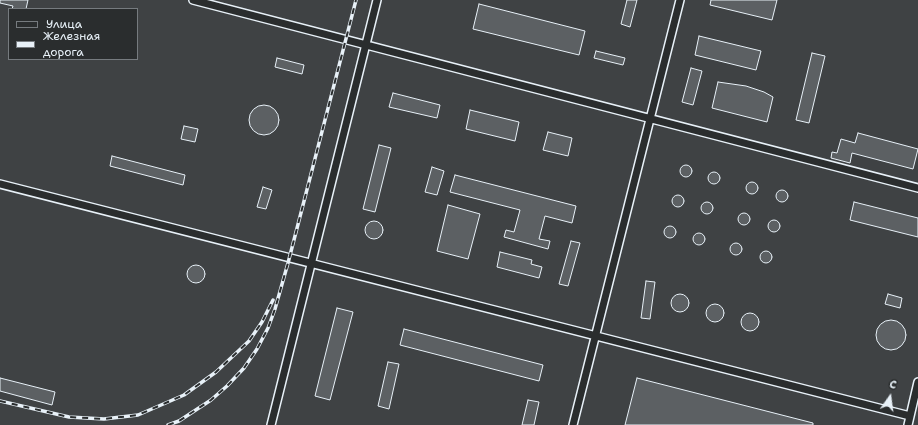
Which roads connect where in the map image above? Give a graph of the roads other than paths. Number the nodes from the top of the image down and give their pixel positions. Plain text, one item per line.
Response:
1 (192, 0) edge
2 (377, 0) edge
3 (680, 0) edge
4 (366, 45) junction
5 (650, 118) junction
6 (0, 184) edge
7 (918, 188) edge
8 (311, 263) junction
9 (596, 335) junction
10 (918, 382) edge
11 (910, 416) junction
12 (271, 425) edge
13 (574, 425) edge
14 (908, 425) edge

1 - 4 lane
2 - 4 lane
3 - 5 lane
4 - 5 lane
4 - 8 lane
5 - 7 lane
5 - 9 lane
6 - 8 lane
8 - 9 lane
8 - 12 lane
9 - 11 lane
9 - 13 lane
10 - 11 lane
11 - 14 lane

